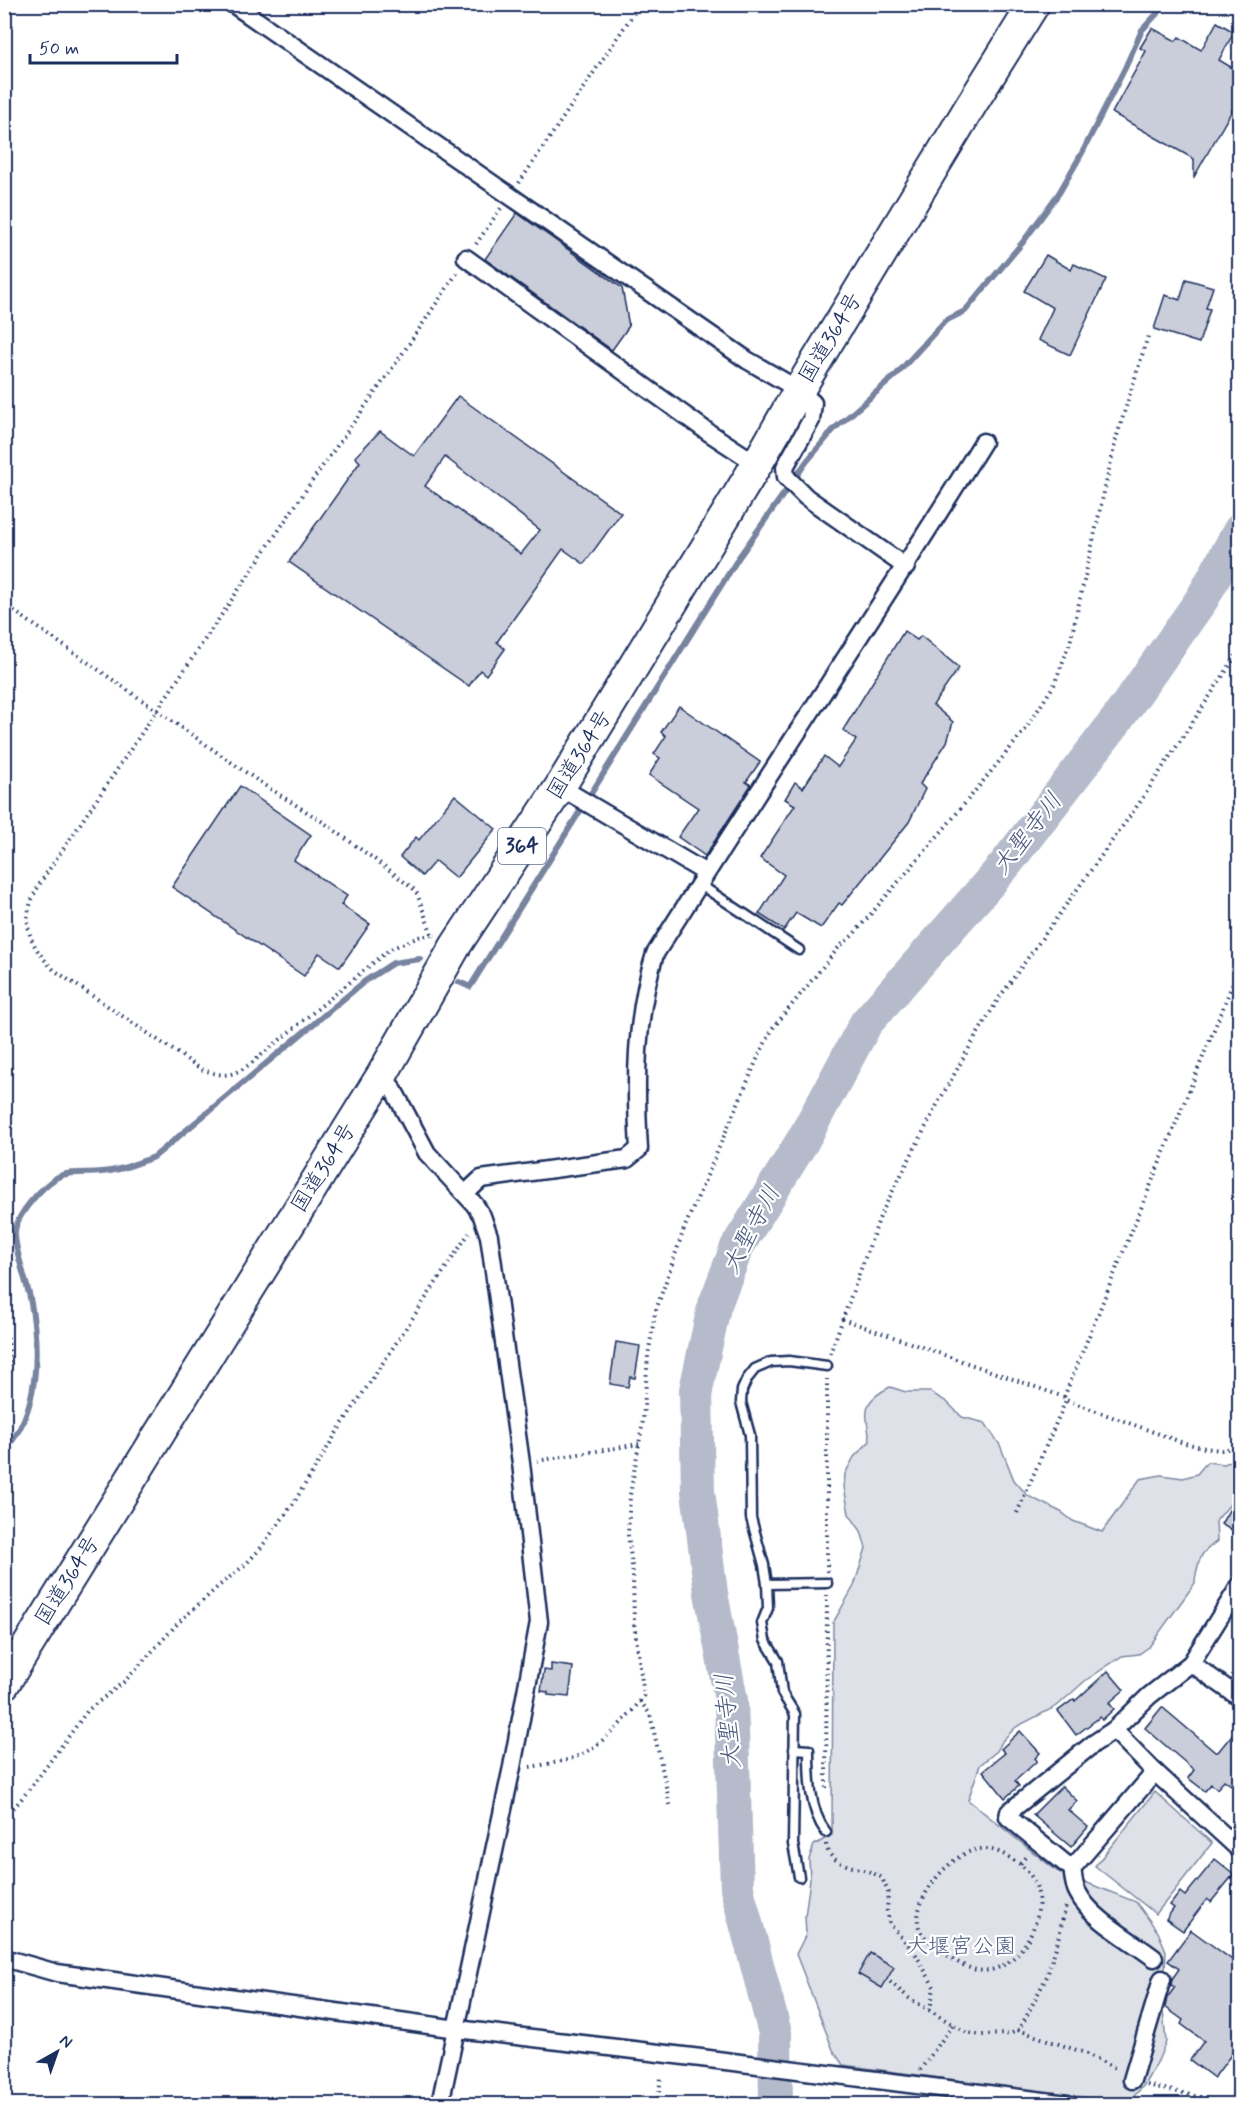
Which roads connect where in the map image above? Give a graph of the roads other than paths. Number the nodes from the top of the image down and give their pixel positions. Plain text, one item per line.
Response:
1 (233, 4) edge
2 (1034, 4) edge
3 (466, 258) road end
4 (800, 390) junction
5 (983, 442) dead end
6 (757, 464) junction
7 (906, 567) junction
8 (560, 787) junction
9 (703, 879) junction
10 (799, 950) dead end
11 (382, 1075) junction
12 (466, 1193) junction
13 (827, 1366) road end
14 (827, 1583) road end
15 (767, 1584) junction
16 (1239, 1585) edge
17 (1191, 1663) junction
18 (4, 1684) edge
19 (1239, 1698) edge
20 (1114, 1730) junction
21 (794, 1749) junction
22 (1155, 1772) junction
23 (826, 1832) road end
24 (1239, 1850) edge
25 (1072, 1865) junction
26 (799, 1876) dead end
27 (4, 1958) edge
28 (1154, 1958) dead end
29 (1162, 1979) dead end
30 (457, 2029) junction
31 (1132, 2080) dead end
32 (440, 2104) edge
33 (1068, 2104) edge

1 - 4 street
2 - 4 highway, 国道364号 / 364
3 - 6 street
4 - 6 highway, 国道364号 / 364
4 - 7 street
5 - 7 street
6 - 8 highway, 国道364号 / 364
7 - 9 street
8 - 9 street
8 - 11 highway, 国道364号 / 364
9 - 10 lane
9 - 12 street
11 - 12 street
11 - 18 highway, 国道364号 / 364
12 - 30 street
13 - 15 lane
14 - 15 lane
15 - 21 lane
16 - 17 street
17 - 19 street
17 - 20 street
20 - 22 street
20 - 25 street
21 - 23 lane
21 - 26 lane
22 - 24 street
22 - 25 street
25 - 28 street
27 - 30 street
29 - 31 street
30 - 32 street
30 - 33 street

